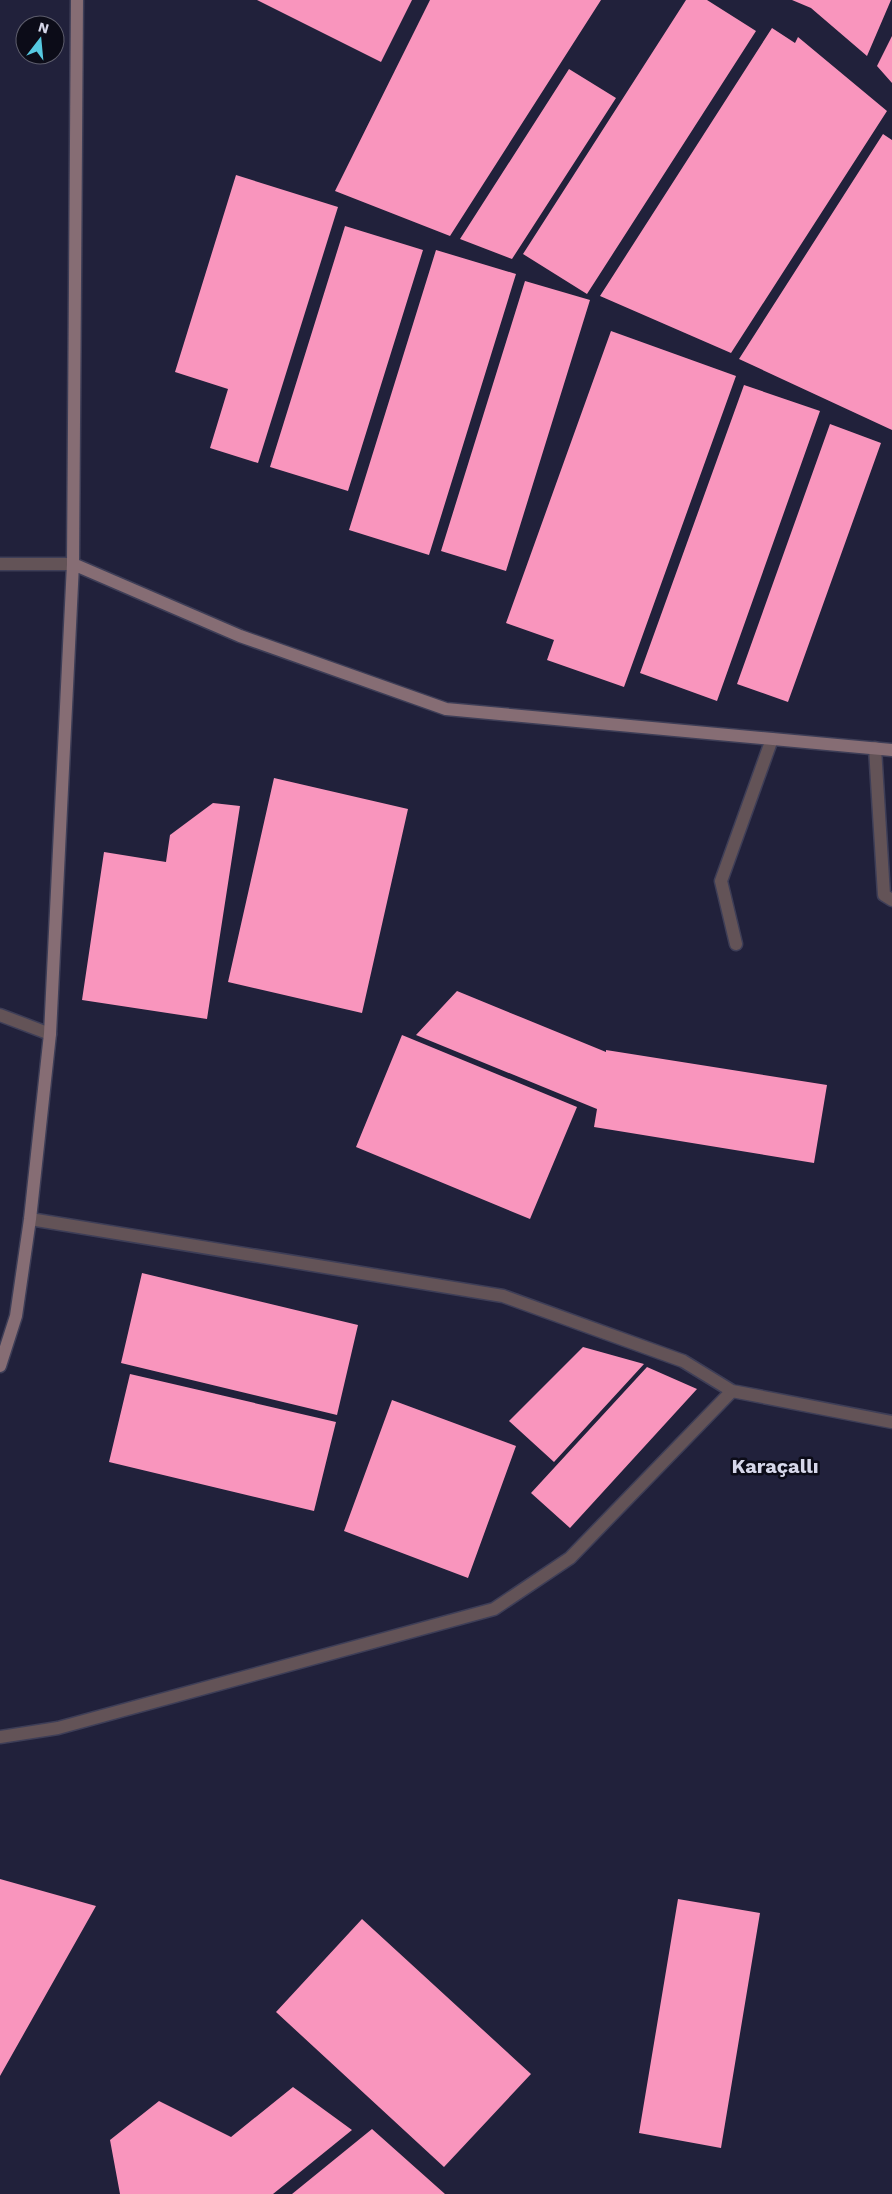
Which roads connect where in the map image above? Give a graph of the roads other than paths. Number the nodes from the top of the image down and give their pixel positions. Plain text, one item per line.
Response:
1 (77, 0) edge
2 (0, 564) edge
3 (73, 564) junction
4 (772, 739) junction
5 (875, 748) junction
6 (892, 750) edge
7 (892, 900) edge
8 (736, 944) dead end
9 (0, 1016) edge
10 (50, 1034) junction
11 (30, 1219) junction
12 (0, 1366) edge
13 (732, 1391) junction
14 (892, 1422) edge
15 (0, 1737) edge

1 - 3 street
2 - 3 street
3 - 4 street
3 - 10 street
4 - 5 street
4 - 8 street
5 - 6 street
5 - 7 street
9 - 10 street
10 - 11 street
11 - 12 street
11 - 13 street
13 - 14 street
13 - 15 street

